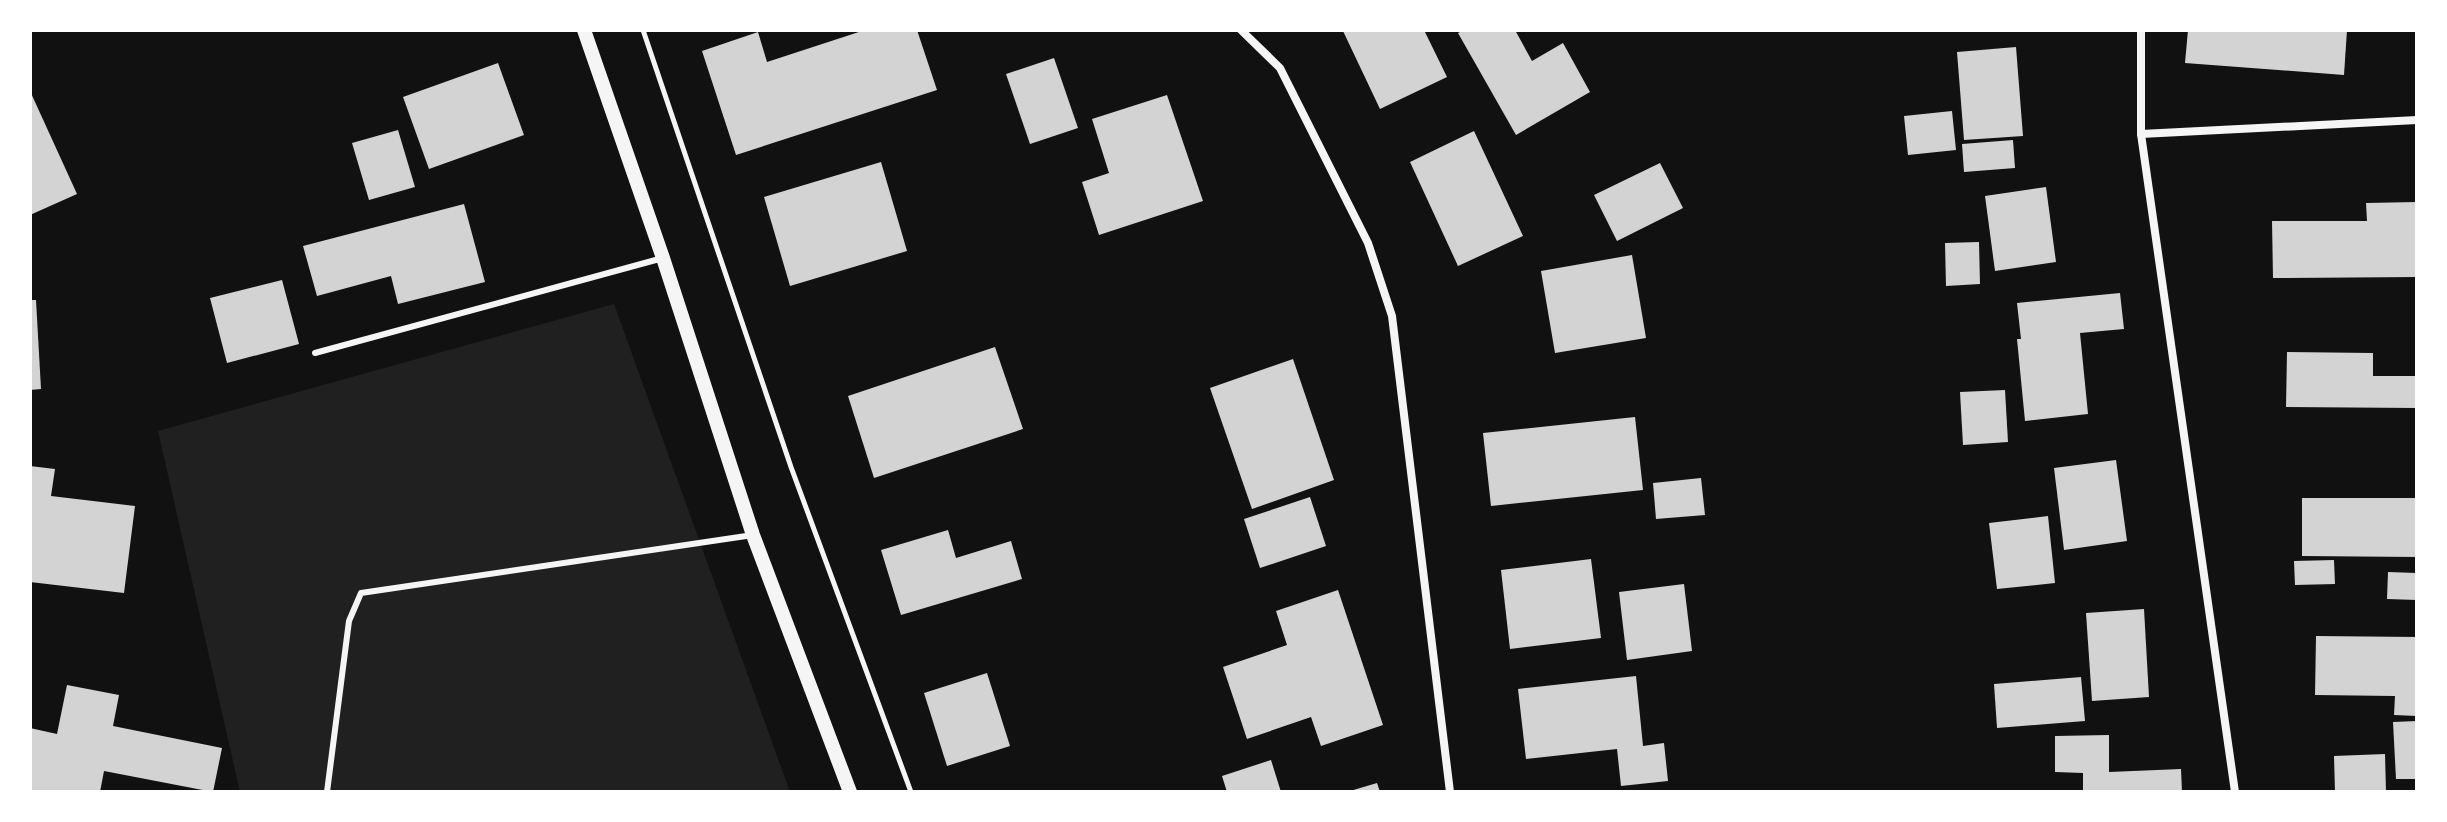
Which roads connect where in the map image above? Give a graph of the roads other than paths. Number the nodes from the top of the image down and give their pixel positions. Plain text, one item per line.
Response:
1 (584, 30) edge
2 (1241, 30) edge
3 (2141, 30) edge
4 (2417, 120) edge
5 (2141, 134) junction
6 (663, 258) junction
7 (315, 353) dead end
8 (753, 535) junction
9 (327, 792) edge
10 (850, 792) edge
11 (1450, 792) edge
12 (2235, 792) edge

1 - 6 street
2 - 11 street
3 - 5 street
4 - 5 street
5 - 12 street
6 - 7 lane
6 - 8 street
8 - 9 lane
8 - 10 street

